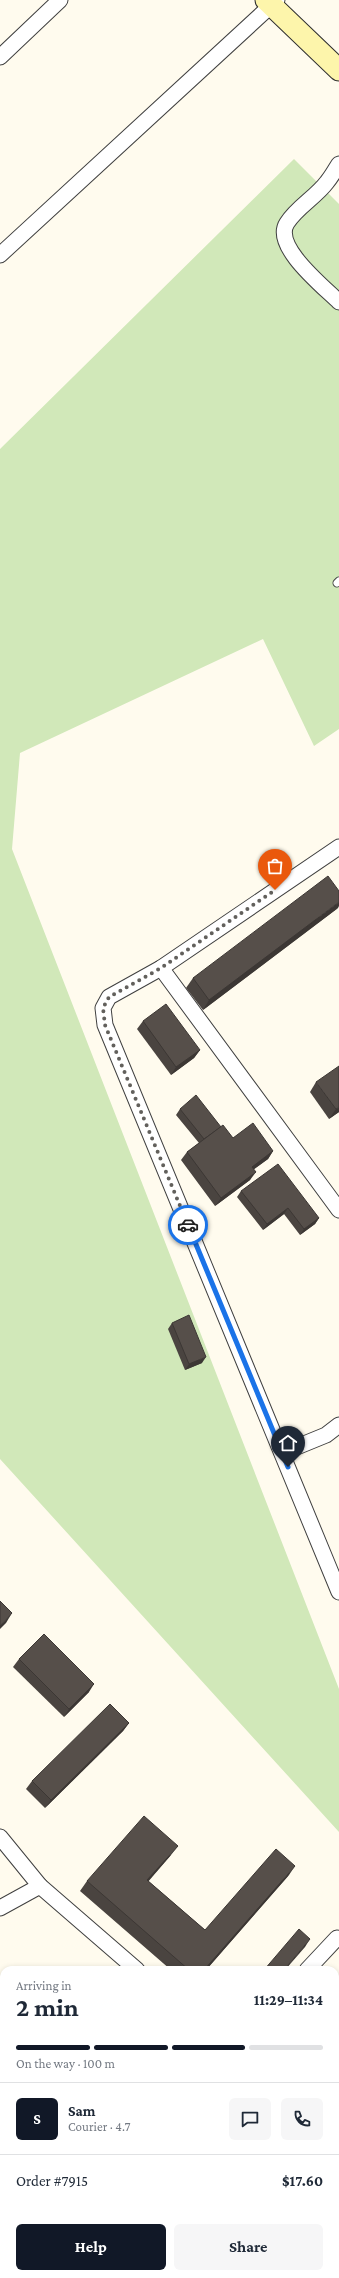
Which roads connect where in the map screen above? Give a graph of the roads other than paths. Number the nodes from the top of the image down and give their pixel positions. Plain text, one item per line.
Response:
1 (60, 0) edge
2 (271, 2) edge
3 (0, 57) edge
4 (339, 70) edge
5 (339, 164) edge
6 (0, 255) edge
7 (339, 302) edge
8 (339, 847) edge
9 (161, 968) junction
10 (339, 1210) edge
11 (339, 1425) edge
12 (282, 1453) junction
13 (339, 1592) edge
14 (0, 1837) edge
15 (40, 1886) junction
16 (2, 1908) edge
17 (337, 1938) dead end
18 (132, 1966) edge
19 (311, 1966) edge

1 - 3 street
2 - 4 main road
2 - 6 street
5 - 7 street
8 - 9 street
9 - 10 street
9 - 12 street
11 - 12 street
12 - 13 street
14 - 15 street
15 - 16 street
15 - 18 street
17 - 19 street

